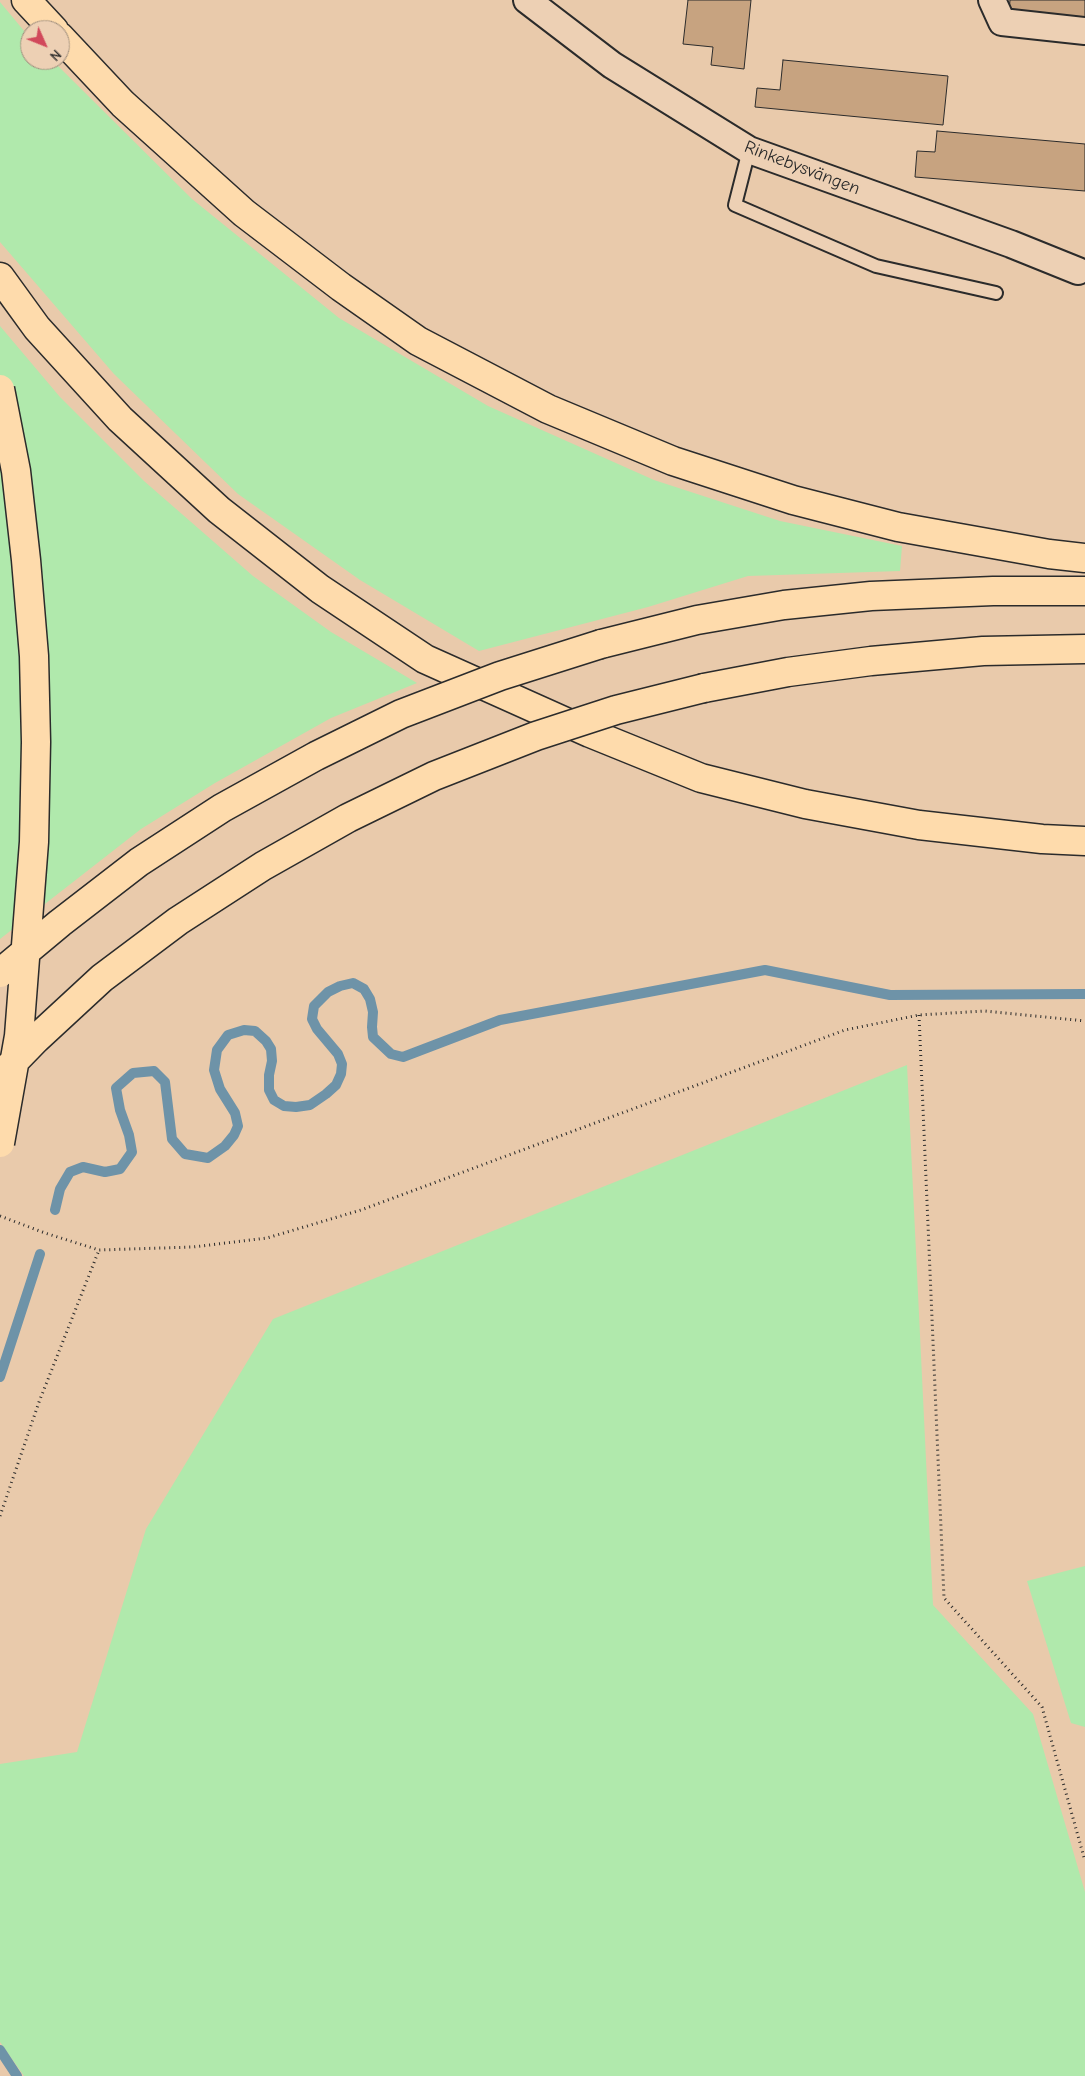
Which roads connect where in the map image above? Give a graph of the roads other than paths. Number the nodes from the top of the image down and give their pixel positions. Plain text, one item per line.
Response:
1 (26, 0) edge
2 (527, 0) edge
3 (992, 0) edge
4 (45, 20) edge
5 (1085, 31) edge
6 (70, 48) edge
7 (749, 150) junction
8 (1078, 271) dead end
9 (0, 278) edge
10 (996, 294) dead end
11 (0, 389) edge
12 (1085, 558) edge
13 (1085, 591) edge
14 (1085, 649) edge
15 (1085, 841) edge
16 (0, 973) edge
17 (0, 1076) edge
18 (0, 1143) edge

1 - 4 highway
2 - 7 street, Rinkebysvängen
3 - 5 street
6 - 12 highway
7 - 8 street, Rinkebysvängen
7 - 10 lane
9 - 15 highway
11 - 18 highway, bridge
13 - 16 highway, bridge
14 - 17 highway, bridge

